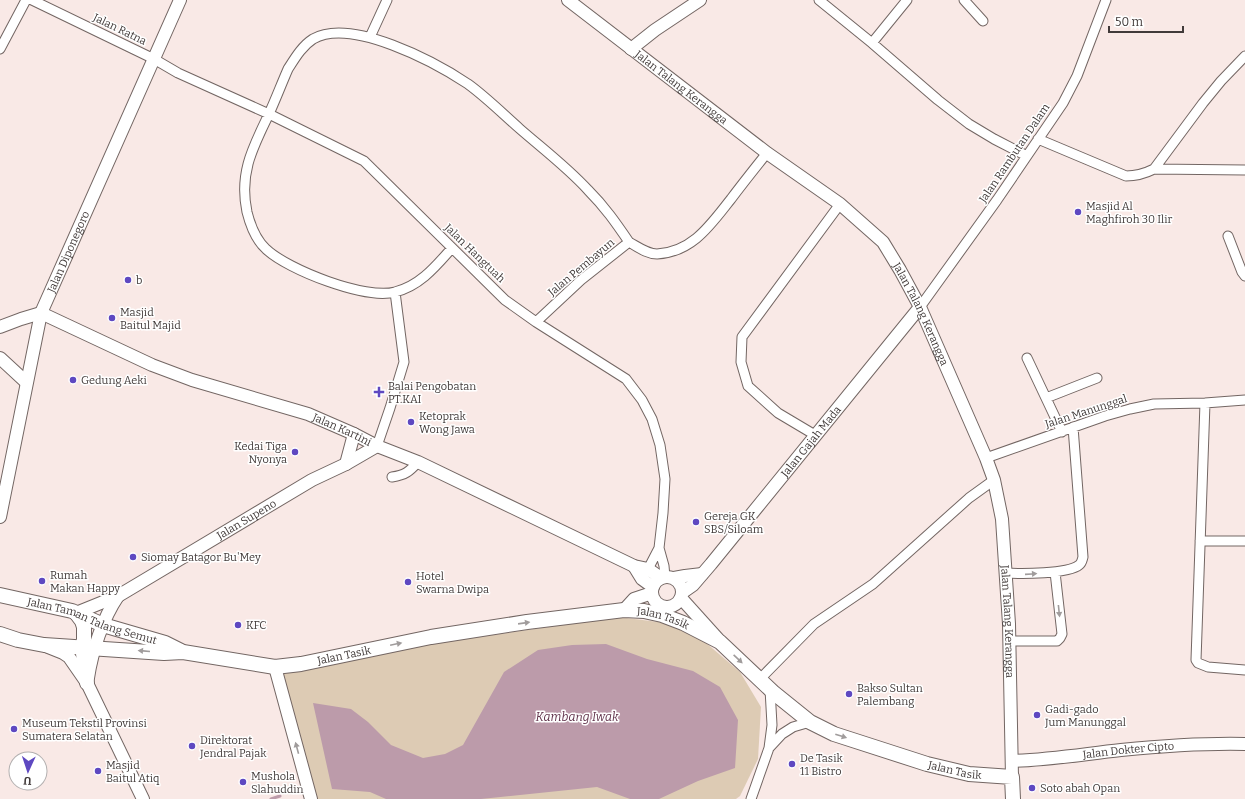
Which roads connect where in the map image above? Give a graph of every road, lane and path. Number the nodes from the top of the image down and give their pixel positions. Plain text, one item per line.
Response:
1 (26, 0) edge
2 (32, 0) edge
3 (180, 0) edge
4 (387, 0) edge
5 (568, 0) edge
6 (700, 0) edge
7 (819, 0) edge
8 (907, 0) edge
9 (964, 0) edge
10 (1106, 0) edge
11 (46, 3) edge
12 (983, 21) dead end
13 (370, 37) junction
14 (872, 43) junction
15 (0, 49) edge
16 (631, 49) junction
17 (1245, 56) edge
18 (154, 59) junction
19 (269, 114) junction
20 (1038, 139) junction
21 (767, 152) junction
22 (1027, 156) junction
23 (1154, 169) junction
24 (1243, 172) edge
25 (840, 204) junction
26 (1228, 236) dead end
27 (629, 242) junction
28 (452, 248) junction
29 (1245, 276) edge
30 (395, 292) junction
31 (920, 307) junction
32 (41, 314) junction
33 (536, 322) junction
34 (0, 328) edge
35 (0, 358) edge
36 (1027, 358) dead end
37 (1097, 378) dead end
38 (26, 382) junction
39 (1046, 398) junction
40 (1245, 400) edge
41 (1205, 403) junction
42 (1073, 427) junction
43 (1062, 432) junction
44 (354, 434) junction
45 (815, 435) junction
46 (377, 446) junction
47 (986, 458) junction
48 (418, 462) junction
49 (346, 464) junction
50 (392, 478) dead end
51 (994, 480) junction
52 (0, 518) edge
53 (1200, 541) junction
54 (1245, 541) edge
55 (660, 548) junction
56 (1055, 572) junction
57 (1006, 573) junction
58 (645, 574) junction
59 (702, 574) junction
60 (661, 583) junction
61 (0, 595) edge
62 (682, 595) junction
63 (118, 596) junction
64 (624, 610) junction
65 (76, 613) junction
66 (103, 625) junction
67 (0, 634) edge
68 (18, 640) junction
69 (1009, 641) junction
70 (0, 642) edge
71 (720, 642) junction
72 (44, 645) junction
73 (89, 647) junction
74 (183, 652) junction
75 (275, 667) junction
76 (1245, 670) edge
77 (87, 683) junction
78 (765, 684) junction
79 (810, 722) junction
80 (1245, 744) edge
81 (769, 748) junction
82 (1012, 761) junction
83 (1012, 777) junction
84 (144, 799) edge
85 (310, 799) edge
86 (751, 799) edge
87 (1013, 799) edge

1 - 15 street
2 - 11 street, Jalan Ratna
3 - 18 street, Jalan Diponegoro
4 - 13 street
5 - 16 street, Jalan Talang Kerangga
6 - 16 street
7 - 14 street
8 - 14 street
9 - 12 street
10 - 20 street, Jalan Rambutan Dalam
11 - 18 street, Jalan Ratna
13 - 19 street
13 - 27 street
14 - 22 street
16 - 21 street, Jalan Talang Kerangga
17 - 23 street
18 - 19 street, Jalan Hangtuah
18 - 32 street, Jalan Diponegoro
19 - 28 street, Jalan Hangtuah
19 - 30 street
20 - 22 street, Jalan Rambutan Dalam
20 - 23 street
21 - 25 street, Jalan Talang Kerangga
21 - 27 street, Jalan Pembayun
22 - 31 street, Jalan Rambutan Dalam
23 - 24 street
25 - 31 street, Jalan Talang Kerangga
25 - 45 street
26 - 29 street
27 - 33 street, Jalan Pembayun
28 - 30 street
28 - 33 street, Jalan Hangtuah
30 - 46 street
31 - 45 street, Jalan Gajah Mada
31 - 47 street, Jalan Talang Kerangga
32 - 34 street
32 - 38 street, Jalan Diponegoro
32 - 44 street, Jalan Kartini
33 - 55 street, Jalan Hangtuah
35 - 38 street
36 - 39 street
37 - 39 street
38 - 52 street, Jalan Diponegoro
39 - 43 street
40 - 41 street, Jalan Manunggal
41 - 42 street, Jalan Manunggal
41 - 53 street
42 - 43 street, Jalan Manunggal
42 - 56 street
43 - 47 street, Jalan Manunggal
44 - 46 street, Jalan Kartini
44 - 49 street
45 - 59 street, Jalan Gajah Mada
46 - 48 street, Jalan Kartini
46 - 49 street, Jalan Supeno
47 - 51 street, Jalan Talang Kerangga
48 - 50 street
48 - 58 street, Jalan Kartini
49 - 63 street, Jalan Supeno
51 - 57 street, Jalan Talang Kerangga
51 - 78 street
53 - 54 street
53 - 76 street
55 - 58 street
55 - 60 street
57 -> 56 street
56 -> 69 street
57 - 69 street, Jalan Talang Kerangga
58 - 60 street
59 - 60 street
59 - 62 street, Jalan Gajah Mada
60 - 62 street
60 - 62 street
60 - 64 street
61 - 65 main road, Jalan Taman Talang Semut
62 - 71 street
63 - 65 street, Jalan Supeno
63 - 66 street
64 - 71 main road, Jalan Tasik
75 -> 64 main road, Jalan Tasik
65 - 66 main road, Jalan Taman Talang Semut
65 - 73 main road
66 - 73 street
66 - 74 main road, Jalan Taman Talang Semut
67 - 68 main road, Jalan Taman Talang Semut
68 - 70 main road
68 - 72 main road, Jalan Taman Talang Semut
69 - 82 street, Jalan Talang Kerangga
71 -> 78 main road, Jalan Tasik
72 - 73 main road, Jalan Taman Talang Semut
72 - 77 street
74 -> 73 main road, Jalan Taman Talang Semut
73 - 77 main road
74 - 75 main road, Jalan Taman Talang Semut
85 -> 75 street
77 - 84 street
78 - 79 main road, Jalan Tasik
78 - 81 street
79 - 81 street
79 -> 83 main road, Jalan Tasik
80 - 82 street, Jalan Dokter Cipto
81 - 86 street
82 - 83 street, Jalan Talang Kerangga
83 - 87 main road

